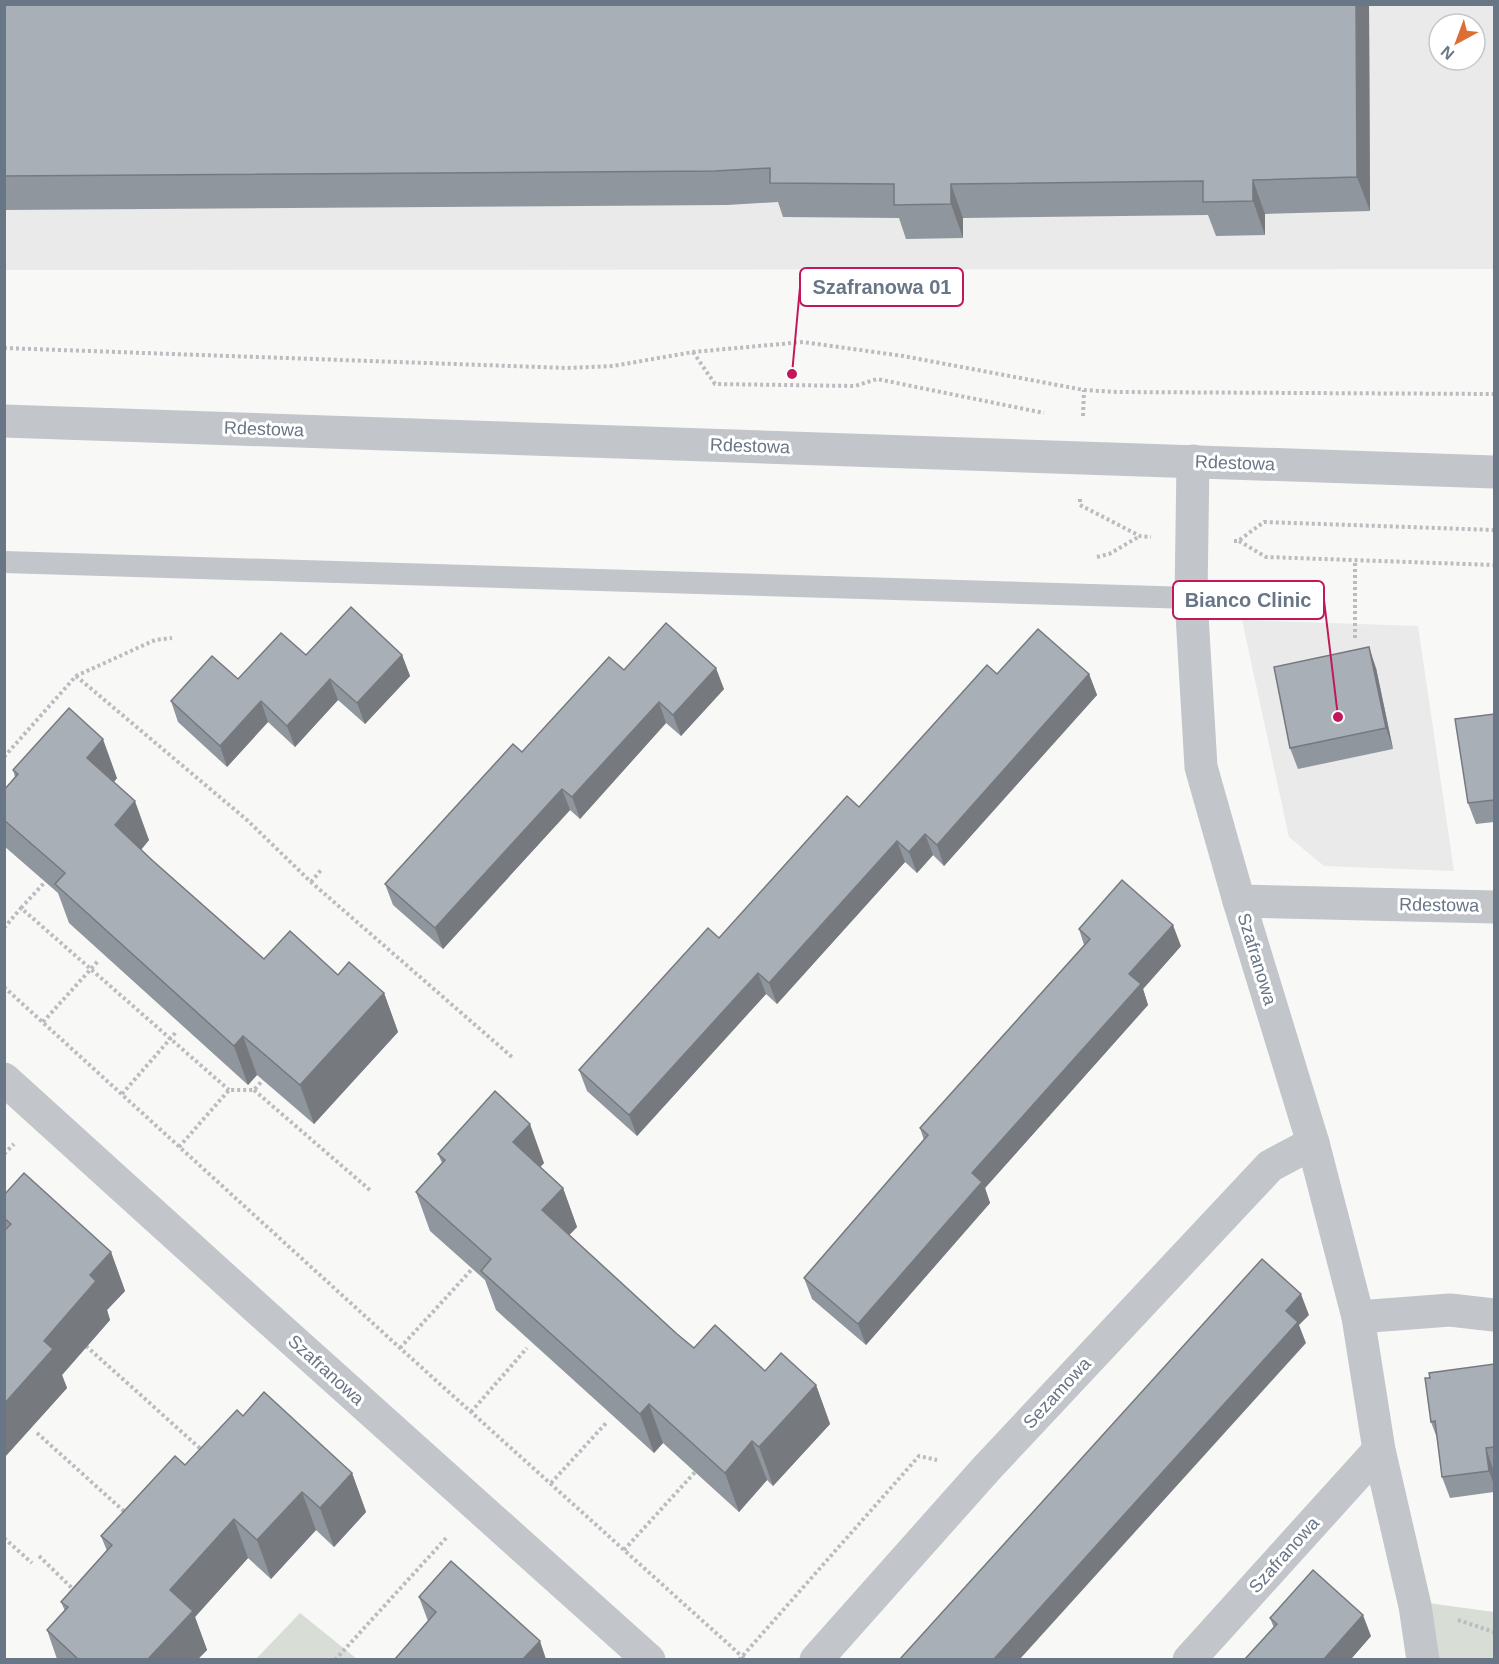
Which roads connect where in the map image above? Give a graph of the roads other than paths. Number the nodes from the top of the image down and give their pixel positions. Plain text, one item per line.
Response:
1 (4, 421) edge
2 (1193, 461) junction
3 (1494, 472) edge
4 (4, 562) edge
5 (1191, 598) junction
6 (1239, 901) junction
7 (1494, 907) edge
8 (4, 1079) edge
9 (1313, 1143) junction
10 (1494, 1315) edge
11 (1358, 1317) junction
12 (1379, 1450) junction
13 (649, 1659) edge
14 (816, 1659) edge
15 (1189, 1659) edge
16 (1423, 1659) edge

1 - 2 street, Rdestowa
2 - 3 street, Rdestowa
2 - 5 street, Szafranowa
4 - 5 lane
5 - 6 street, Szafranowa
6 - 7 street, Rdestowa
6 - 9 street, Szafranowa
8 - 13 street, Szafranowa
9 - 11 street, Szafranowa
9 - 14 street, Sezamowa
10 - 11 street
11 - 12 street, Szafranowa
12 - 15 street, Szafranowa
12 - 16 street, Szafranowa

